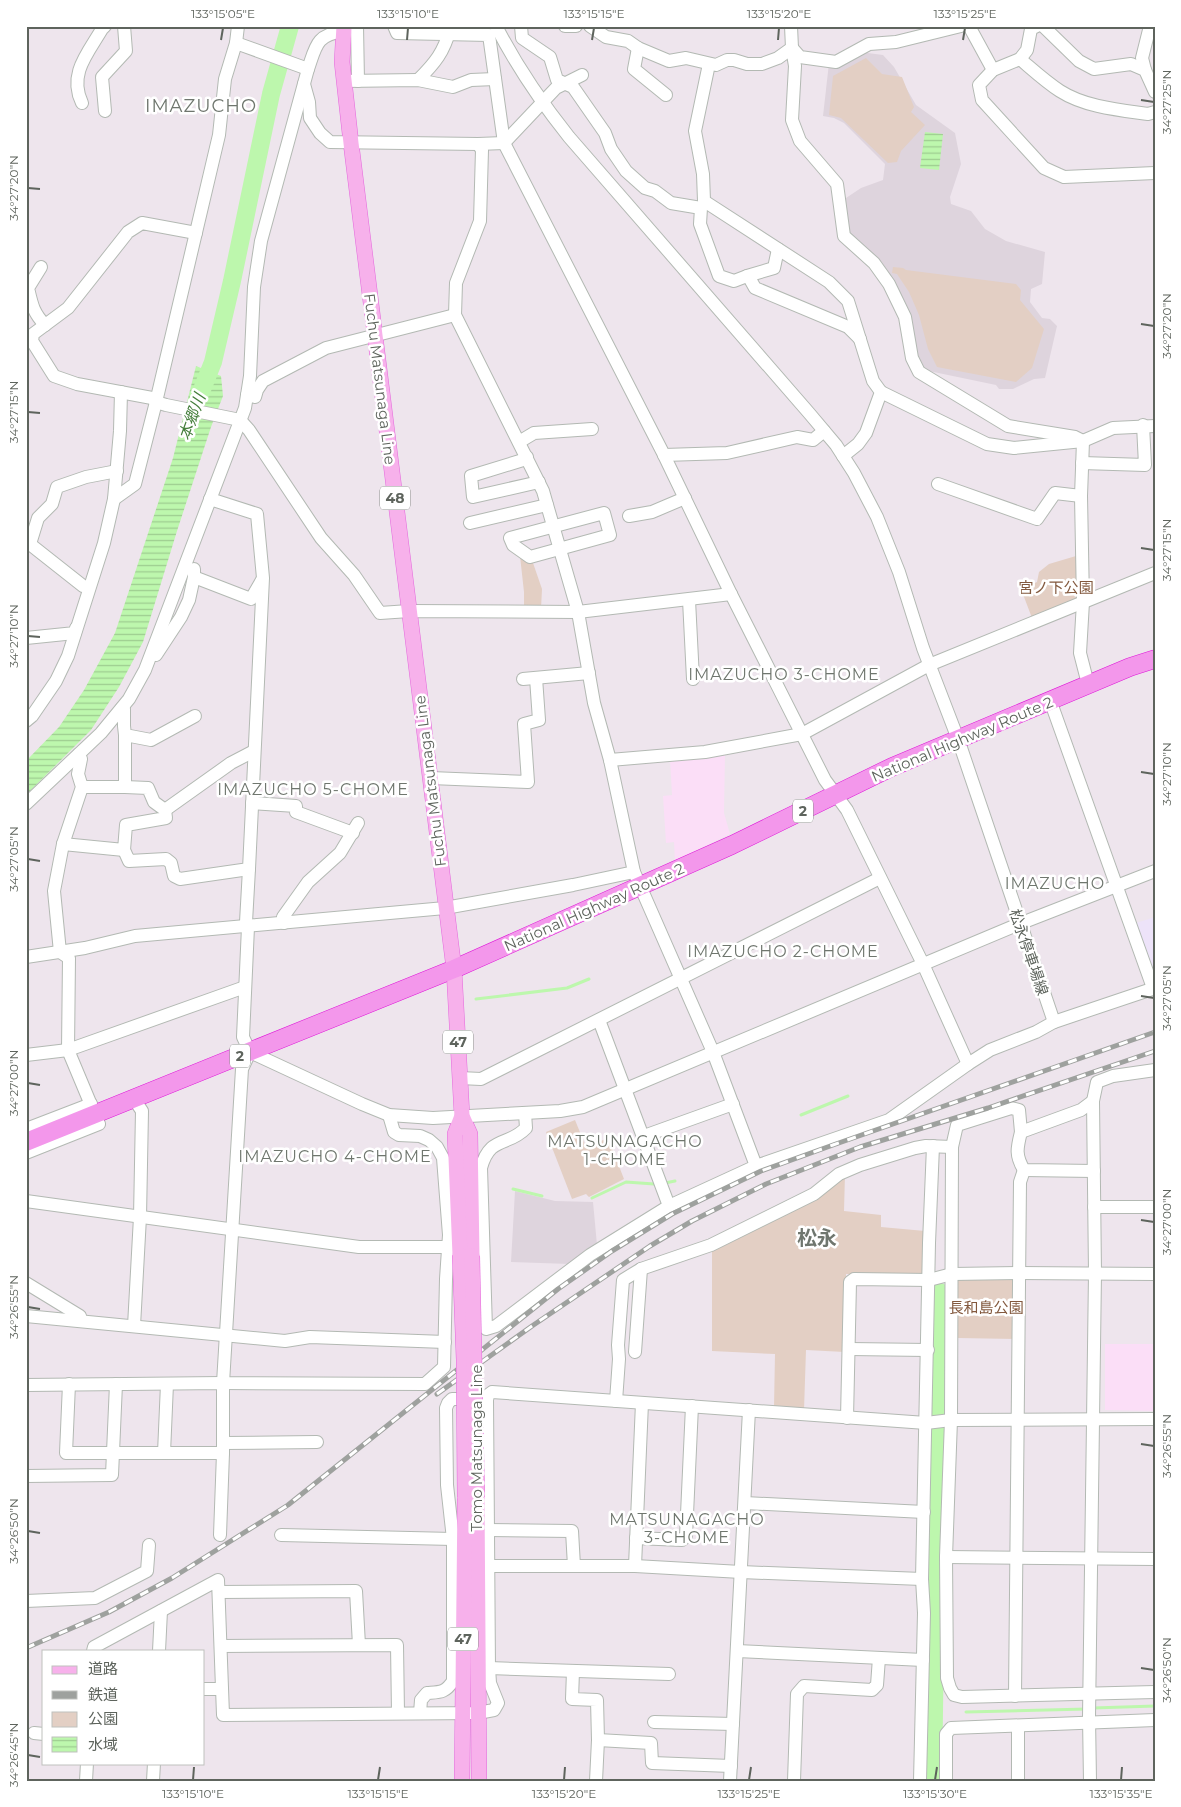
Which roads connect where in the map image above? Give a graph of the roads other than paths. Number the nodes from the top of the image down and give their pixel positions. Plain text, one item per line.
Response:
1 (105, 26) edge
2 (124, 26) edge
3 (231, 26) edge
4 (238, 26) edge
5 (394, 26) edge
6 (496, 26) edge
7 (521, 26) edge
8 (565, 26) edge
9 (576, 26) edge
10 (590, 26) edge
11 (791, 26) edge
12 (961, 26) edge
13 (969, 26) edge
14 (1037, 26) edge
15 (1043, 26) edge
16 (1150, 26) edge
17 (348, 28) edge
18 (450, 30) edge
19 (242, 45) junction
20 (638, 48) junction
21 (792, 48) junction
22 (1020, 59) junction
23 (709, 64) junction
24 (304, 67) junction
25 (993, 70) junction
26 (1145, 70) junction
27 (582, 75) dead end
28 (495, 79) junction
29 (418, 80) junction
30 (351, 81) junction
31 (304, 84) junction
32 (563, 84) junction
33 (1155, 92) edge
34 (666, 95) dead end
35 (82, 103) dead end
36 (541, 103) junction
37 (104, 111) dead end
38 (1155, 112) edge
39 (351, 143) junction
40 (504, 143) junction
41 (478, 144) junction
42 (1155, 173) edge
43 (702, 204) junction
44 (196, 234) junction
45 (778, 249) junction
46 (41, 267) dead end
47 (747, 276) junction
48 (455, 315) junction
49 (31, 320) edge
50 (45, 325) junction
51 (374, 337) junction
52 (860, 339) junction
53 (121, 392) junction
54 (881, 392) junction
55 (247, 395) junction
56 (161, 403) junction
57 (240, 420) junction
58 (1149, 425) edge
59 (592, 429) dead end
60 (824, 431) junction
61 (1062, 439) junction
62 (519, 442) junction
63 (1083, 442) junction
64 (664, 455) junction
65 (843, 456) junction
66 (527, 457) junction
67 (1082, 463) junction
68 (116, 471) junction
69 (539, 482) junction
70 (938, 484) dead end
71 (1081, 496) junction
72 (685, 498) junction
73 (114, 499) junction
74 (210, 499) junction
75 (547, 505) junction
76 (629, 516) dead end
77 (470, 523) dead end
78 (553, 527) junction
79 (28, 543) edge
80 (104, 543) junction
81 (560, 548) junction
82 (187, 560) junction
83 (1155, 573) edge
84 (194, 577) junction
85 (263, 578) junction
86 (82, 586) junction
87 (732, 594) junction
88 (689, 600) junction
89 (1082, 602) junction
90 (409, 610) junction
91 (578, 612) junction
92 (75, 633) junction
93 (26, 638) edge
94 (1155, 658) edge
95 (929, 665) junction
96 (145, 670) junction
97 (589, 673) junction
98 (693, 679) dead end
99 (1088, 684) junction
100 (1050, 700) junction
101 (122, 708) junction
102 (195, 716) dead end
103 (26, 721) edge
104 (802, 734) junction
105 (125, 735) junction
106 (958, 739) junction
107 (254, 751) junction
108 (79, 754) junction
109 (610, 760) junction
110 (431, 778) junction
111 (82, 787) junction
112 (125, 787) junction
113 (836, 795) junction
114 (252, 803) junction
115 (26, 804) edge
116 (165, 810) junction
117 (63, 844) junction
118 (124, 850) junction
119 (249, 869) junction
120 (1155, 871) edge
121 (613, 877) junction
122 (880, 878) junction
123 (637, 880) junction
124 (1115, 886) junction
125 (617, 898) junction
126 (445, 908) junction
127 (284, 924) junction
128 (1019, 924) junction
129 (248, 926) junction
130 (60, 952) junction
131 (26, 957) edge
132 (923, 964) junction
133 (454, 969) junction
134 (682, 977) junction
135 (245, 987) junction
136 (1154, 988) edge
137 (599, 1020) junction
138 (1054, 1022) junction
139 (68, 1050) junction
140 (250, 1052) junction
141 (713, 1052) junction
142 (26, 1055) edge
143 (968, 1064) junction
144 (1155, 1070) edge
145 (460, 1078) junction
146 (626, 1089) junction
147 (134, 1099) junction
148 (1092, 1101) junction
149 (733, 1104) junction
150 (93, 1109) junction
151 (525, 1113) junction
152 (389, 1115) junction
153 (462, 1116) junction
154 (26, 1129) edge
155 (1021, 1132) junction
156 (644, 1136) junction
157 (26, 1142) edge
158 (933, 1146) junction
159 (952, 1147) junction
160 (26, 1153) edge
161 (756, 1166) junction
162 (1024, 1170) junction
163 (1094, 1172) junction
164 (26, 1201) edge
165 (669, 1206) junction
166 (1094, 1207) junction
167 (1155, 1207) edge
168 (140, 1217) junction
169 (232, 1230) junction
170 (460, 1252) junction
171 (641, 1269) junction
172 (1019, 1273) junction
173 (1095, 1273) junction
174 (952, 1274) junction
175 (1155, 1274) edge
176 (929, 1280) junction
177 (26, 1283) edge
178 (26, 1316) edge
179 (81, 1321) junction
180 (134, 1326) junction
181 (446, 1328) junction
182 (486, 1329) junction
183 (224, 1335) junction
184 (446, 1342) junction
185 (849, 1349) junction
186 (928, 1350) junction
187 (636, 1352) dead end
188 (223, 1383) junction
189 (69, 1384) junction
190 (116, 1384) junction
191 (167, 1384) junction
192 (26, 1385) edge
193 (487, 1400) junction
194 (616, 1401) junction
195 (642, 1403) junction
196 (692, 1406) junction
197 (750, 1410) junction
198 (848, 1418) junction
199 (1093, 1419) junction
200 (1155, 1419) edge
201 (951, 1420) junction
202 (1018, 1420) junction
203 (926, 1423) junction
204 (317, 1442) dead end
205 (223, 1448) junction
206 (112, 1452) junction
207 (164, 1453) junction
208 (26, 1476) edge
209 (471, 1497) junction
210 (745, 1503) junction
211 (924, 1512) junction
212 (487, 1530) junction
213 (220, 1535) dead end
214 (282, 1535) dead end
215 (636, 1538) junction
216 (453, 1539) junction
217 (148, 1545) dead end
218 (946, 1557) junction
219 (1017, 1558) junction
220 (1092, 1559) junction
221 (1155, 1560) edge
222 (487, 1566) junction
223 (574, 1566) junction
224 (635, 1566) junction
225 (741, 1572) junction
226 (922, 1579) junction
227 (219, 1592) junction
228 (26, 1601) edge
229 (161, 1611) junction
230 (359, 1645) junction
231 (221, 1646) junction
232 (93, 1650) edge
233 (159, 1650) edge
234 (737, 1650) junction
235 (878, 1658) junction
236 (923, 1660) junction
237 (489, 1668) junction
238 (573, 1671) junction
239 (669, 1674) dead end
240 (205, 1689) edge
241 (222, 1689) junction
242 (1155, 1692) edge
243 (1015, 1696) junction
244 (1090, 1699) junction
245 (462, 1712) junction
246 (398, 1713) junction
247 (420, 1713) junction
248 (478, 1713) junction
249 (1089, 1720) junction
250 (1155, 1720) edge
251 (654, 1722) dead end
252 (733, 1724) junction
253 (1018, 1726) junction
254 (598, 1740) junction
255 (87, 1764) edge
256 (154, 1764) edge
257 (731, 1766) junction
258 (86, 1781) edge
259 (153, 1781) edge
260 (462, 1781) edge
261 (478, 1781) edge
262 (596, 1781) edge
263 (730, 1781) edge
264 (794, 1781) edge
265 (920, 1781) edge
266 (946, 1781) edge
267 (1018, 1781) edge
268 (1090, 1781) edge

1 - 35 street
2 - 37 street
3 - 19 street
4 - 19 street
5 - 18 street
6 - 36 street, 松永停車場線
7 - 32 street
8 - 9 street
10 - 20 street
11 - 21 street
12 - 21 street
13 - 25 street
14 - 22 street
15 - 26 street
16 - 26 street
17 - 24 street
17 - 30 main road, Fuchu Matsunaga Line / 48
18 - 28 street
18 - 29 street
19 - 24 street
19 - 44 street
20 - 23 street
20 - 34 street
21 - 23 street
21 - 61 street
22 - 25 street
22 - 38 street
23 - 43 street
24 - 31 street
25 - 42 street
26 - 33 street
27 - 32 street
28 - 29 street
28 - 40 street
29 - 30 street
30 - 39 main road, Fuchu Matsunaga Line / 48
31 - 39 street
31 - 55 street
32 - 36 street
32 - 43 street
36 - 40 street
36 - 60 street, 松永停車場線
39 - 41 street
39 - 51 main road, Fuchu Matsunaga Line / 48
40 - 41 street
40 - 64 street
41 - 48 street
43 - 45 street
43 - 47 street
44 - 50 street
44 - 56 street
45 - 47 street
45 - 52 street
46 - 49 street
47 - 52 street
48 - 51 street
48 - 62 street
49 - 50 street
50 - 53 street
51 - 55 street
51 - 90 main road, Fuchu Matsunaga Line / 48
52 - 54 street
53 - 56 street
53 - 68 street
54 - 61 street
54 - 65 street
55 - 57 street
56 - 57 street
56 - 73 street
57 - 74 street
57 - 90 street
58 - 63 street
58 - 67 street
59 - 62 street
60 - 64 street
60 - 65 street, 松永停車場線
61 - 63 street
62 - 66 street
63 - 67 street
64 - 72 street
65 - 95 street, 松永停車場線
66 - 69 street
66 - 69 street
67 - 71 street
68 - 73 street
68 - 79 street
69 - 75 street
70 - 71 street
71 - 89 street
72 - 76 street
72 - 87 street
73 - 80 street
74 - 82 street
74 - 85 street
75 - 77 street
75 - 78 street
78 - 81 street
78 - 81 street
78 - 81 street
79 - 86 street
80 - 86 street
80 - 92 street
81 - 91 street
82 - 84 street
82 - 96 street
83 - 89 street
84 - 85 street
84 - 96 street
85 - 107 street
86 - 92 street
87 - 88 street
87 - 104 street
88 - 91 street
88 - 98 street
89 - 95 street
89 - 99 street
90 - 91 street
90 - 110 main road, Fuchu Matsunaga Line / 48
91 - 97 street
92 - 93 street
92 - 103 street
94 - 99 highway, National Highway Route 2 / 2
95 - 104 street
95 - 106 street, 松永停車場線
96 - 101 street
97 - 109 street
97 - 110 street
99 - 100 highway, National Highway Route 2 / 2
100 - 106 highway, National Highway Route 2 / 2
100 - 124 street
101 - 105 street
101 - 108 street
102 - 105 street
104 - 109 street
104 - 113 street
105 - 112 street
106 - 113 highway, National Highway Route 2 / 2
106 - 128 street, 松永停車場線
107 - 114 street
107 - 116 street
108 - 111 street
108 - 115 street
109 - 123 street
110 - 126 main road, Fuchu Matsunaga Line / 48
111 - 112 street
111 - 117 street
112 - 116 street
113 - 122 street
113 - 123 highway, National Highway Route 2 / 2
114 - 119 street
114 - 127 street
116 - 118 street
117 - 118 street
117 - 130 street
118 - 119 street
119 - 129 street
120 - 124 street
121 - 123 street
121 - 125 street
121 - 126 street
122 - 132 street
122 - 134 street
123 - 125 highway, National Highway Route 2 / 2
123 - 134 street
124 - 128 street
124 - 136 street
125 - 133 highway, National Highway Route 2 / 2
126 - 127 street
126 - 133 main road, Fuchu Matsunaga Line / 48
127 - 129 street
128 - 132 street
128 - 138 street, 松永停車場線
129 - 130 street
129 - 135 street
130 - 131 street
130 - 139 street
132 - 141 street
132 - 143 street
133 - 140 highway, National Highway Route 2 / 2
133 - 145 main road, Tomo Matsunaga Line / 47
134 - 137 street
134 - 141 street
135 - 139 street
135 - 140 street
136 - 138 street
137 - 145 street
137 - 146 street
138 - 143 street
139 - 142 street
139 - 150 street
140 - 147 highway, National Highway Route 2 / 2
140 - 152 street
140 - 169 street
141 - 146 street
141 - 149 street
143 - 161 street
144 - 148 street
145 - 153 main road, Tomo Matsunaga Line / 47
146 - 151 street
146 - 156 street
147 - 150 highway, National Highway Route 2 / 2
147 - 168 street
148 - 155 street
148 - 163 street
149 - 156 street
149 - 161 street
150 - 154 street
150 - 157 highway, National Highway Route 2 / 2
150 - 160 street
151 - 153 street
151 - 182 street
152 - 153 street
152 - 170 street
153 - 170 main road, Tomo Matsunaga Line / 47
155 - 159 street
155 - 162 street
156 - 165 street
158 - 159 street
158 - 171 street
158 - 176 street
159 - 174 street
161 - 165 street
162 - 163 street
162 - 172 street
163 - 166 street
164 - 168 street
165 - 182 street
166 - 167 street
166 - 173 street
168 - 169 street
168 - 180 street
169 - 170 street
169 - 183 street
170 - 181 street
170 - 209 main road, Tomo Matsunaga Line / 47, bridge
171 - 187 street
171 - 194 street
172 - 173 street
172 - 174 street
172 - 202 street
173 - 175 street
173 - 199 street
174 - 176 street
174 - 201 street
176 - 185 street
176 - 186 street
177 - 179 street
178 - 179 street
179 - 180 street
180 - 183 street
181 - 182 street
181 - 184 street
183 - 184 street
183 - 188 street
184 - 188 street
185 - 186 street
185 - 198 street
186 - 203 street
188 - 191 street
188 - 205 street
189 - 190 street
189 - 192 street
189 - 206 street
190 - 191 street
190 - 206 street
191 - 207 street
193 - 194 street
193 - 212 street
193 - 216 street
194 - 195 street
195 - 196 street
195 - 215 street
196 - 197 street
196 - 215 street
197 - 198 street
197 - 210 street
198 - 203 street
199 - 200 street
199 - 202 street
199 - 220 street
201 - 202 street
201 - 203 street
201 - 218 street
202 - 219 street
203 - 211 street
204 - 205 street
205 - 207 street
205 - 213 street
206 - 207 street
206 - 208 street
209 - 245 main road, Tomo Matsunaga Line / 47
209 - 248 main road, Tomo Matsunaga Line / 47
210 - 211 street
210 - 225 street
211 - 226 street
212 - 222 street
212 - 223 street
214 - 216 street
215 - 224 street
216 - 247 street
217 - 228 street
218 - 219 street
218 - 243 street
219 - 220 street
219 - 243 street
220 - 221 street
220 - 244 street
222 - 223 street
222 - 237 street
223 - 224 street
224 - 225 street
225 - 226 street
225 - 234 street
226 - 236 street
227 - 229 street
227 - 230 street
227 - 231 street
229 - 232 street
229 - 233 street
230 - 231 street
230 - 246 street
231 - 241 street
234 - 235 street
234 - 252 street
235 - 236 street
235 - 264 street
236 - 265 street
237 - 238 street
237 - 248 street
238 - 239 street
238 - 254 street
240 - 241 street
241 - 246 street
242 - 244 street
243 - 244 street
244 - 249 street
245 - 247 street
245 - 248 street
245 - 260 main road, Tomo Matsunaga Line / 47
246 - 247 street
248 - 261 main road, Tomo Matsunaga Line / 47
249 - 250 street
249 - 253 street
249 - 268 street
251 - 252 street
252 - 257 street
253 - 266 street
253 - 267 street
254 - 257 street
254 - 262 street
255 - 258 street
256 - 259 street
257 - 263 street

